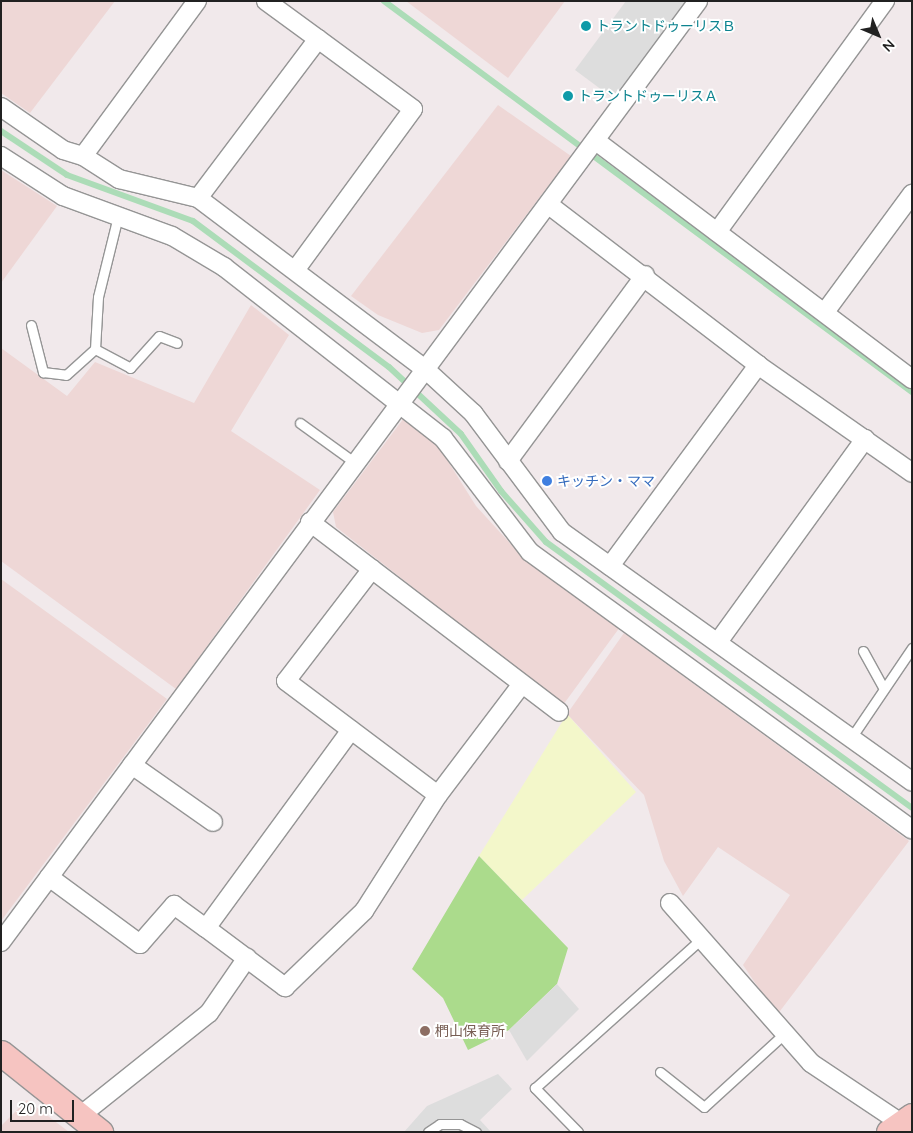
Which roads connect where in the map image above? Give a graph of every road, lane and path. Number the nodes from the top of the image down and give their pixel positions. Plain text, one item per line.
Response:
1 (197, 1) edge
2 (266, 1) edge
3 (698, 1) edge
4 (885, 1) edge
5 (318, 39) junction
6 (1, 108) edge
7 (596, 141) junction
8 (1, 156) edge
9 (83, 156) junction
10 (912, 194) edge
11 (198, 198) junction
12 (549, 205) junction
13 (118, 216) junction
14 (717, 232) junction
15 (296, 269) junction
16 (645, 275) junction
17 (825, 312) junction
18 (31, 325) dead end
19 (176, 343) dead end
20 (94, 349) junction
21 (758, 365) junction
22 (424, 368) junction
23 (912, 379) edge
24 (398, 402) junction
25 (300, 423) dead end
26 (864, 439) junction
27 (508, 461) junction
28 (354, 462) junction
29 (912, 473) edge
30 (310, 522) junction
31 (610, 566) junction
32 (372, 569) junction
33 (718, 642) junction
34 (912, 648) edge
35 (863, 651) dead end
36 (522, 684) junction
37 (884, 689) junction
38 (559, 712) dead end
39 (351, 730) junction
40 (851, 738) junction
41 (132, 765) junction
42 (912, 782) edge
43 (438, 795) junction
44 (213, 822) dead end
45 (912, 830) edge
46 (49, 877) junction
47 (670, 903) dead end
48 (206, 928) junction
49 (701, 939) junction
50 (1, 942) edge
51 (247, 958) junction
52 (784, 1034) junction
53 (1, 1053) edge
54 (660, 1072) dead end
55 (80, 1116) junction
56 (900, 1124) edge
57 (100, 1132) edge
58 (428, 1132) edge
59 (476, 1132) edge
60 (578, 1132) edge

1 - 9 street
2 - 5 street
3 - 7 street
4 - 14 street
5 - 11 street
5 - 15 street
6 - 9 street
7 - 12 street
7 - 14 street
8 - 13 street
9 - 11 street
10 - 17 street
11 - 15 street
12 - 16 street
12 - 22 street
13 - 20 lane
13 - 24 street
14 - 17 street
15 - 22 street
16 - 21 street
16 - 27 street
17 - 23 street
18 - 20 lane
19 - 20 lane
21 - 26 street
21 - 31 street
22 - 24 street
22 - 27 street
24 - 28 street
24 - 45 street
25 - 28 lane
26 - 29 street
26 - 33 street
27 - 31 street
28 - 30 street
30 - 32 street
30 - 41 street
31 - 33 street
32 - 36 street
32 - 39 street
33 - 40 street
34 - 37 lane
35 - 37 lane
36 - 38 street
36 - 43 street
37 - 40 lane
39 - 43 street
39 - 48 street
40 - 42 street
41 - 44 street
41 - 46 street
43 - 51 street
46 - 48 street
46 - 50 street
47 - 49 street
48 - 51 street
49 - 52 street
49 - 60 lane
51 - 55 street
52 - 54 lane
52 - 56 street
53 - 55 main road
55 - 57 main road
58 - 59 lane

